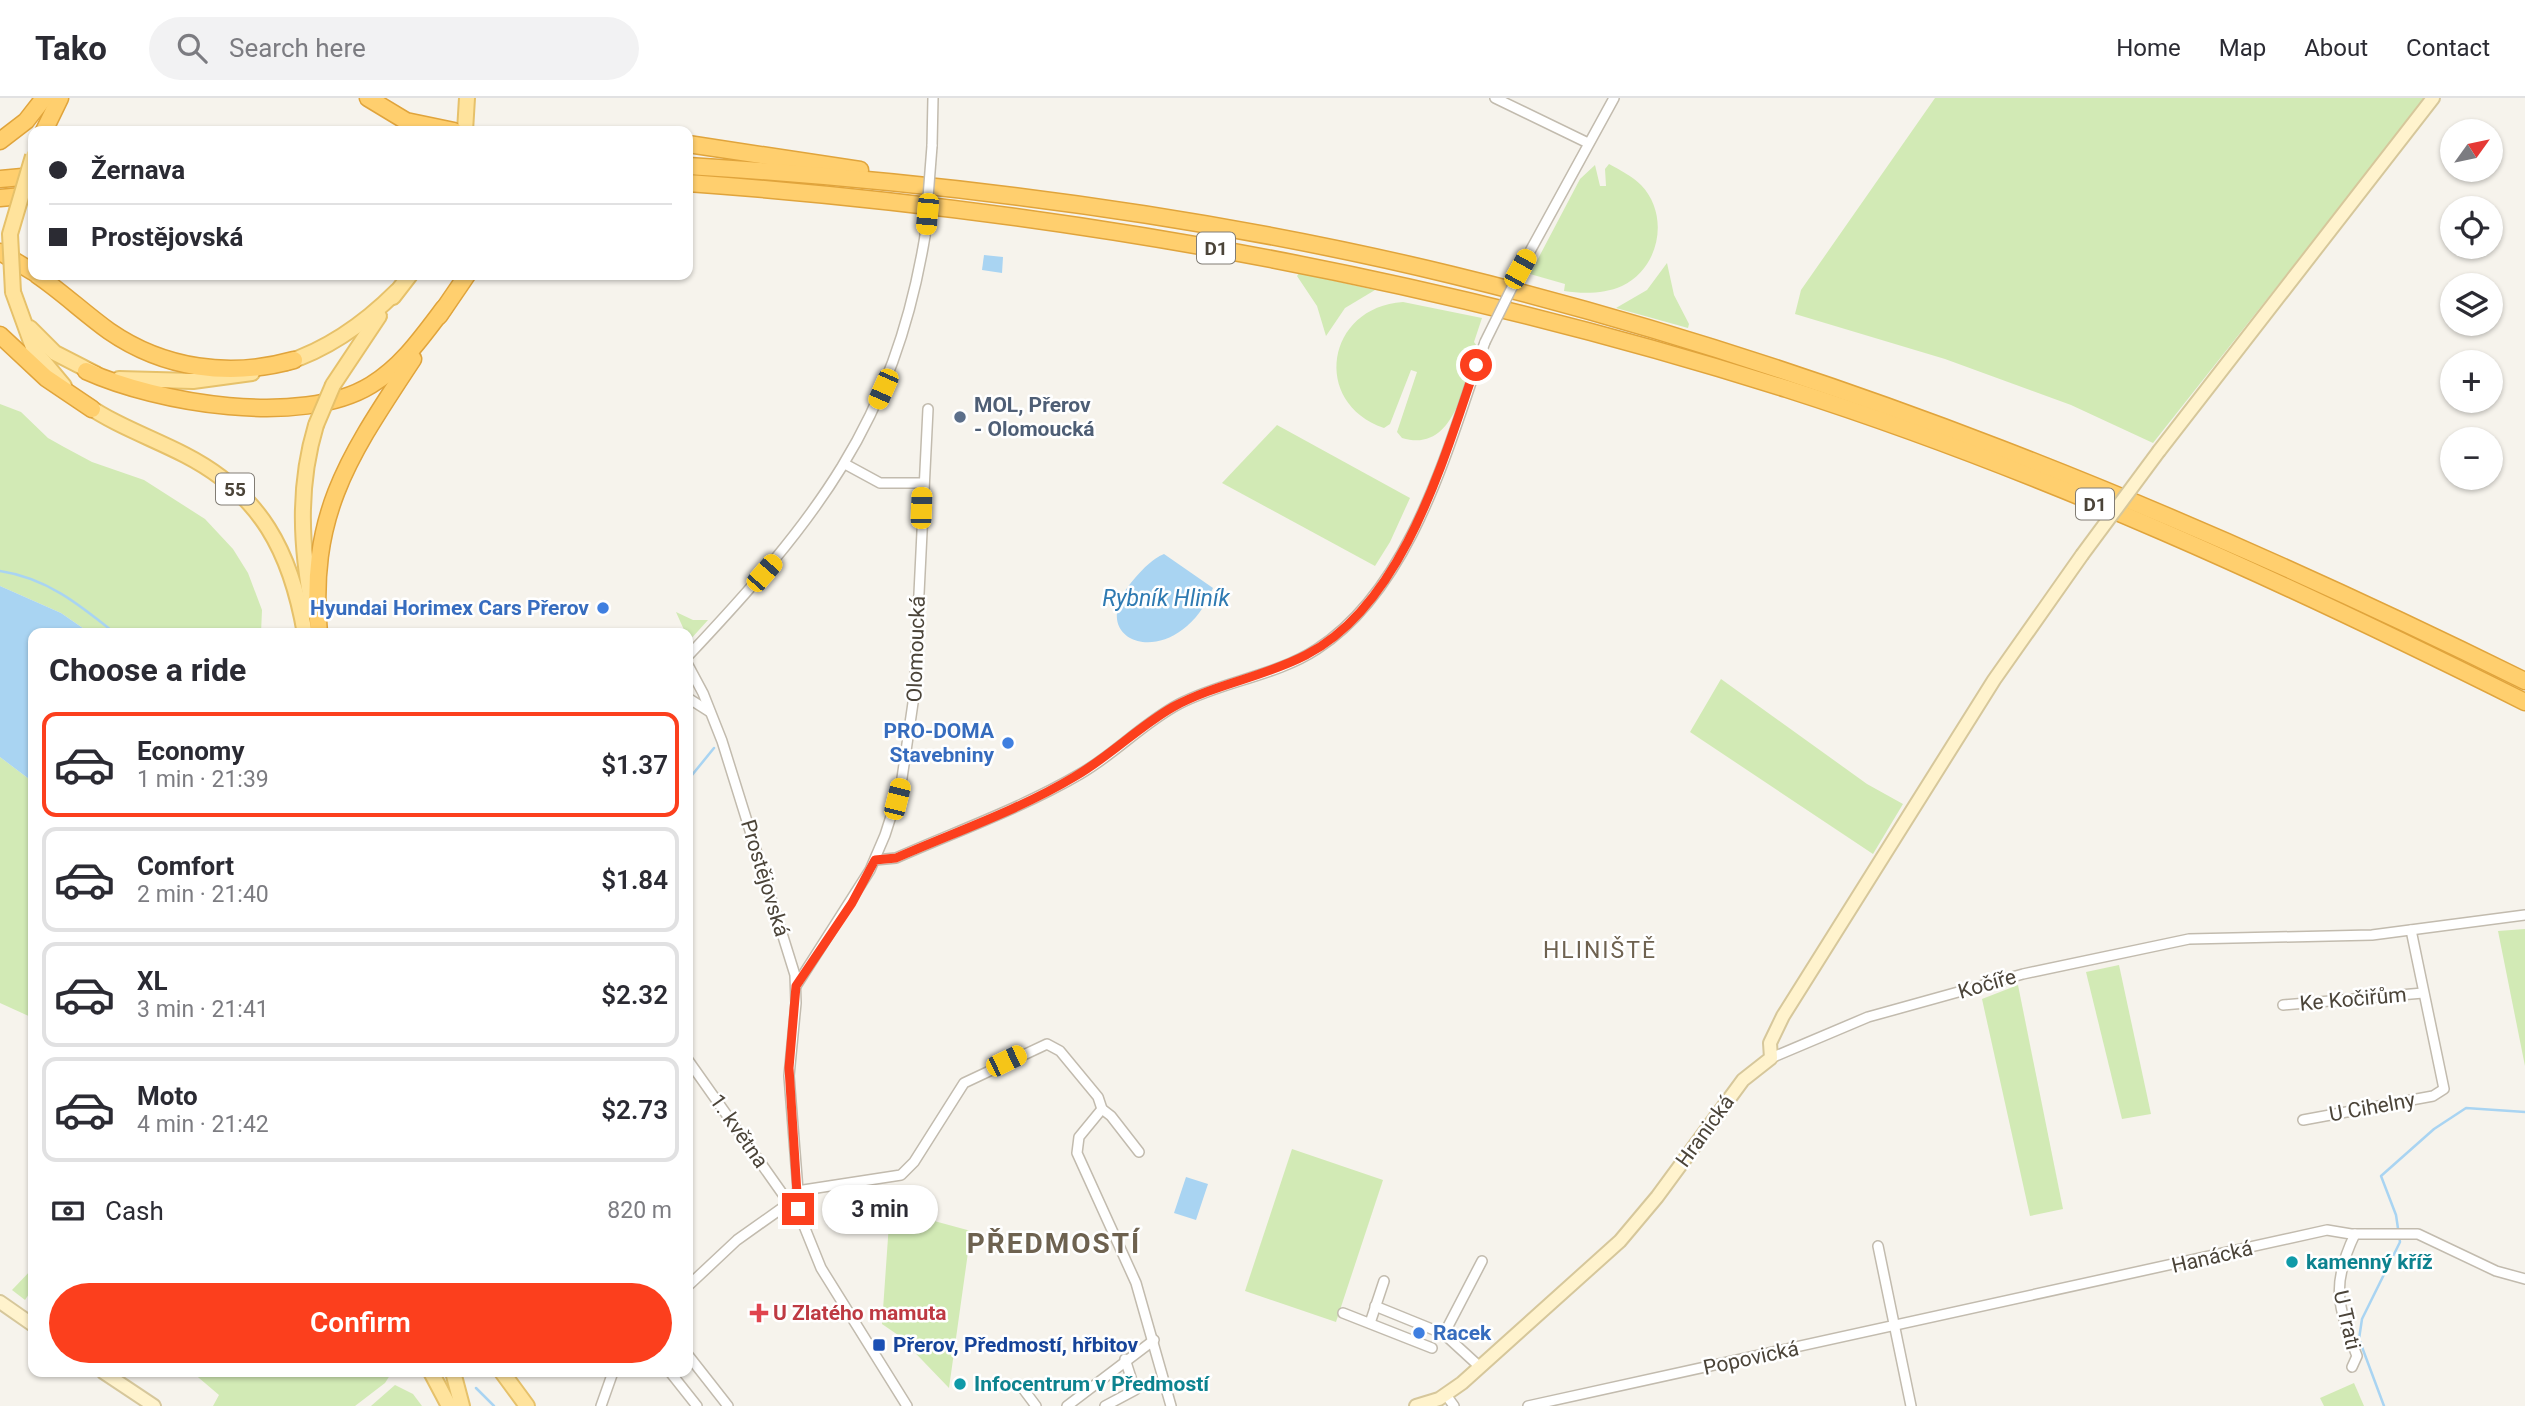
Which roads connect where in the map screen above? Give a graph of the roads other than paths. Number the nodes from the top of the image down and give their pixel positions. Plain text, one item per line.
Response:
1 (44, 98) edge
2 (53, 98) edge
3 (60, 98) edge
4 (368, 98) edge
5 (933, 98) edge
6 (1495, 98) edge
7 (1614, 98) edge
8 (2434, 98) edge
9 (466, 105) edge
10 (45, 126) edge
11 (46, 126) edge
12 (430, 126) edge
13 (465, 126) edge
14 (0, 141) edge
15 (1588, 143) junction
16 (693, 145) edge
17 (693, 166) edge
18 (28, 173) edge
19 (28, 176) edge
20 (0, 179) edge
21 (693, 183) edge
22 (952, 187) junction
23 (28, 195) edge
24 (0, 198) edge
25 (0, 252) edge
26 (28, 269) edge
27 (44, 280) edge
28 (406, 280) edge
29 (464, 280) edge
30 (397, 291) junction
31 (13, 292) junction
32 (444, 308) junction
33 (0, 335) edge
34 (294, 360) junction
35 (86, 371) junction
36 (92, 409) junction
37 (928, 409) dead end
38 (845, 464) junction
39 (922, 483) junction
40 (304, 628) edge
41 (317, 628) edge
42 (318, 628) edge
43 (693, 650) edge
44 (693, 675) edge
45 (2525, 681) edge
46 (693, 701) edge
47 (2525, 702) edge
48 (712, 713) junction
49 (875, 860) junction
50 (2525, 915) edge
51 (2411, 930) junction
52 (796, 986) junction
53 (2423, 993) junction
54 (2283, 1005) dead end
55 (1771, 1058) junction
56 (693, 1067) edge
57 (1102, 1109) junction
58 (2303, 1120) dead end
59 (1139, 1152) dead end
60 (794, 1198) junction
61 (2356, 1234) junction
62 (1878, 1246) dead end
63 (1482, 1261) dead end
64 (2525, 1279) edge
65 (693, 1281) edge
66 (1384, 1281) dead end
67 (0, 1303) edge
68 (1376, 1306) junction
69 (1343, 1313) dead end
70 (28, 1322) edge
71 (1370, 1323) junction
72 (1893, 1327) junction
73 (1444, 1334) junction
74 (1154, 1340) junction
75 (1432, 1348) dead end
76 (1125, 1359) junction
77 (693, 1361) edge
78 (1480, 1367) junction
79 (2352, 1367) dead end
80 (110, 1377) edge
81 (434, 1377) edge
82 (454, 1377) edge
83 (506, 1377) edge
84 (611, 1377) edge
85 (674, 1377) edge
86 (1024, 1390) dead end
87 (1446, 1395) junction
88 (154, 1406) edge
89 (449, 1406) edge
90 (462, 1406) edge
91 (527, 1406) edge
92 (601, 1406) edge
93 (697, 1406) edge
94 (728, 1406) edge
95 (907, 1406) edge
96 (1036, 1406) edge
97 (1067, 1406) edge
98 (1105, 1406) edge
99 (1171, 1406) edge
100 (1416, 1406) edge
101 (1454, 1406) edge
102 (1528, 1406) edge
103 (1911, 1406) edge

1 - 14 highway
2 - 10 main road
3 - 11 highway
4 - 12 highway
5 - 38 street, bridge
6 - 15 street
7 - 15 street
8 - 55 main road, bridge
9 - 13 main road
15 - 49 street, bridge
16 - 22 highway
17 - 22 highway, D1
18 - 31 main road, 55, bridge
19 - 20 highway
21 - 47 highway, D1
22 - 45 highway, D1
23 - 24 highway
25 - 26 highway
27 - 34 highway
28 - 30 main road, 55
29 - 32 highway
30 - 34 main road, 55
30 - 41 main road, 55, bridge
31 - 35 main road, 55
31 - 36 main road, 55
32 - 35 highway
32 - 42 highway
33 - 36 highway
34 - 35 main road, 55
36 - 40 main road, 55
37 - 39 street, Olomoucká
38 - 39 street
38 - 43 street
39 - 49 street, Olomoucká
44 - 48 street, Prostějovská
46 - 48 street
48 - 52 street, Prostějovská
49 - 52 street, Olomoucká
50 - 51 street, Kočíře
51 - 53 street
51 - 55 street, Kočíře
52 - 60 street, Prostějovská
53 - 54 street, Ke Kočiřům
53 - 58 street, U Cihelny
55 - 78 main road, Hranická
56 - 60 street, 1. května
57 - 59 street
57 - 60 street
57 - 74 street
60 - 65 street
60 - 95 street, Prostějovská
61 - 64 street, Hanácká
61 - 72 street, Hanácká
61 - 79 street, U Trati
62 - 72 street
63 - 73 street
66 - 68 street
67 - 70 main road
68 - 71 street
68 - 73 street
69 - 71 street
71 - 75 street
72 - 102 street, Popovická
72 - 103 street
73 - 78 street
74 - 76 street
74 - 99 street
76 - 97 street
76 - 98 street
77 - 94 street
78 - 87 main road, Hranická
80 - 88 main road
81 - 89 main road
82 - 90 main road
83 - 91 main road
84 - 92 street
85 - 93 street
86 - 96 street
87 - 100 main road, Hranická
87 - 101 street

